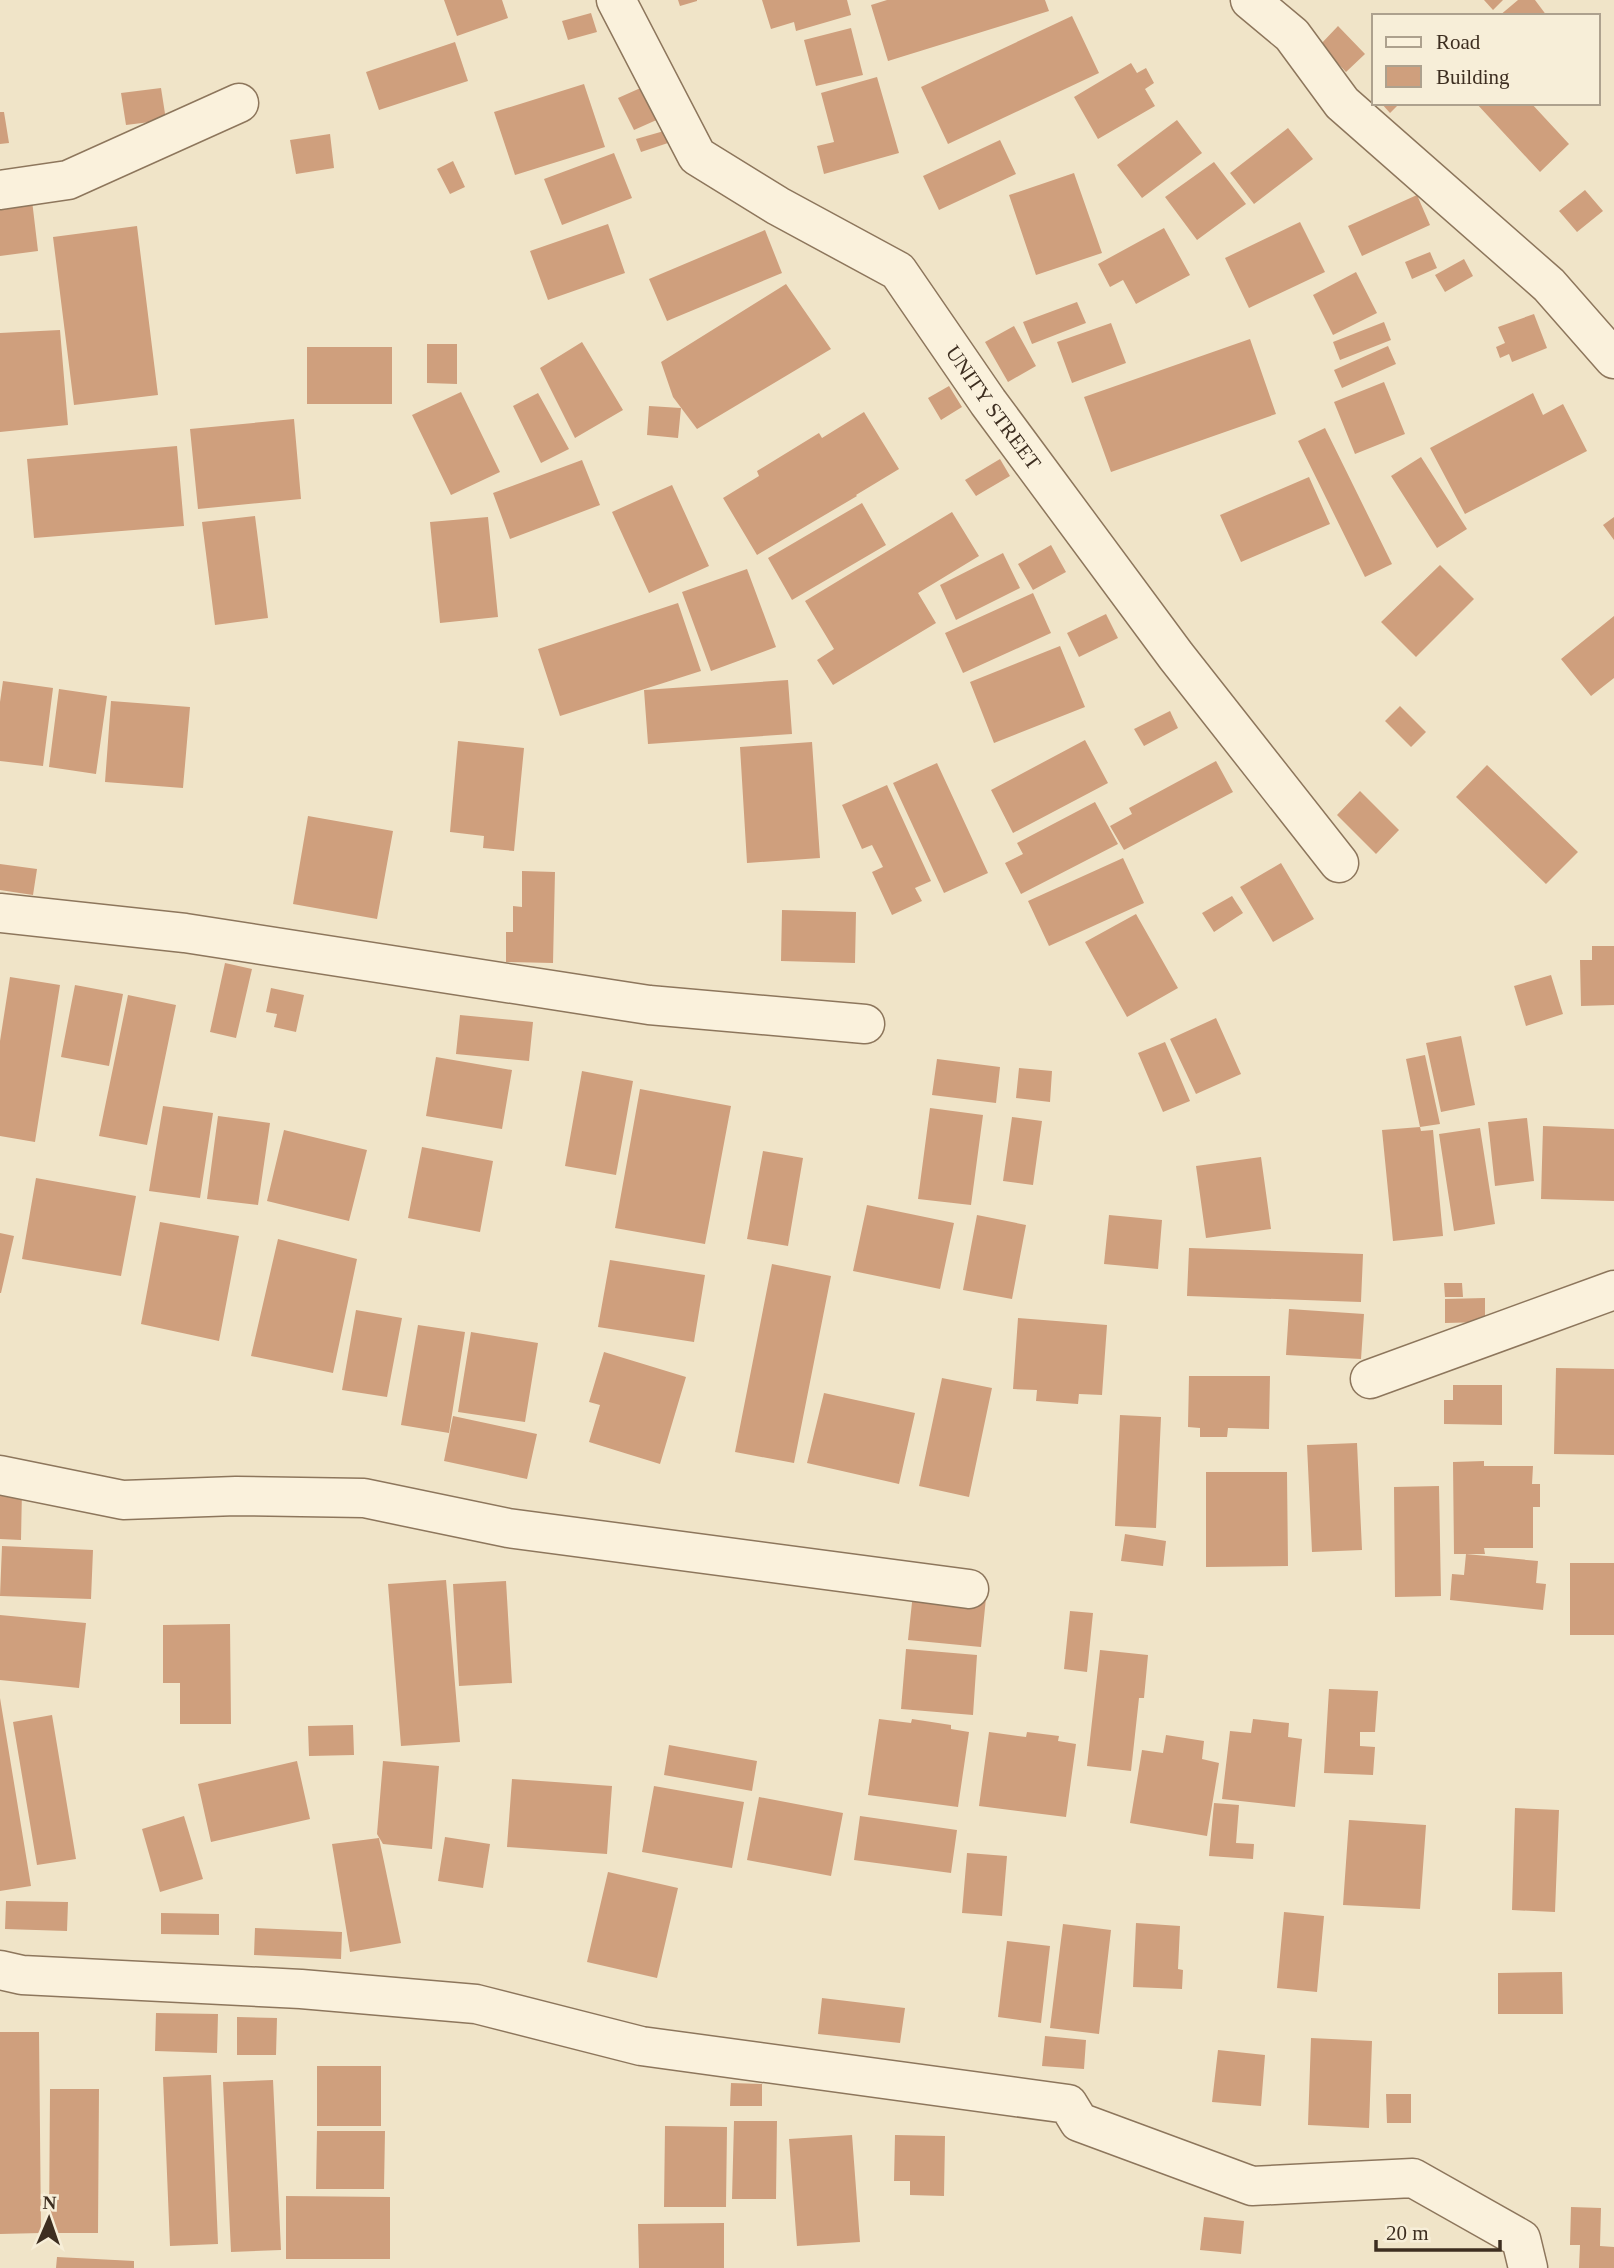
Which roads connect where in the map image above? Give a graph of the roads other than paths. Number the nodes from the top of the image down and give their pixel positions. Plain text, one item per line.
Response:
1 (616, 0) edge
2 (1250, 0) edge
3 (239, 103) dead end
4 (0, 190) edge
5 (1614, 359) edge
6 (1339, 863) dead end
7 (0, 913) edge
8 (865, 1024) dead end
9 (1614, 1290) edge
10 (1370, 1379) dead end
11 (0, 1475) edge
12 (969, 1589) dead end
13 (0, 1970) edge
14 (1528, 2268) edge

1 - 6 street, UNITY STREET
2 - 5 street
3 - 4 street
7 - 8 street
9 - 10 street
11 - 12 street
13 - 14 street

